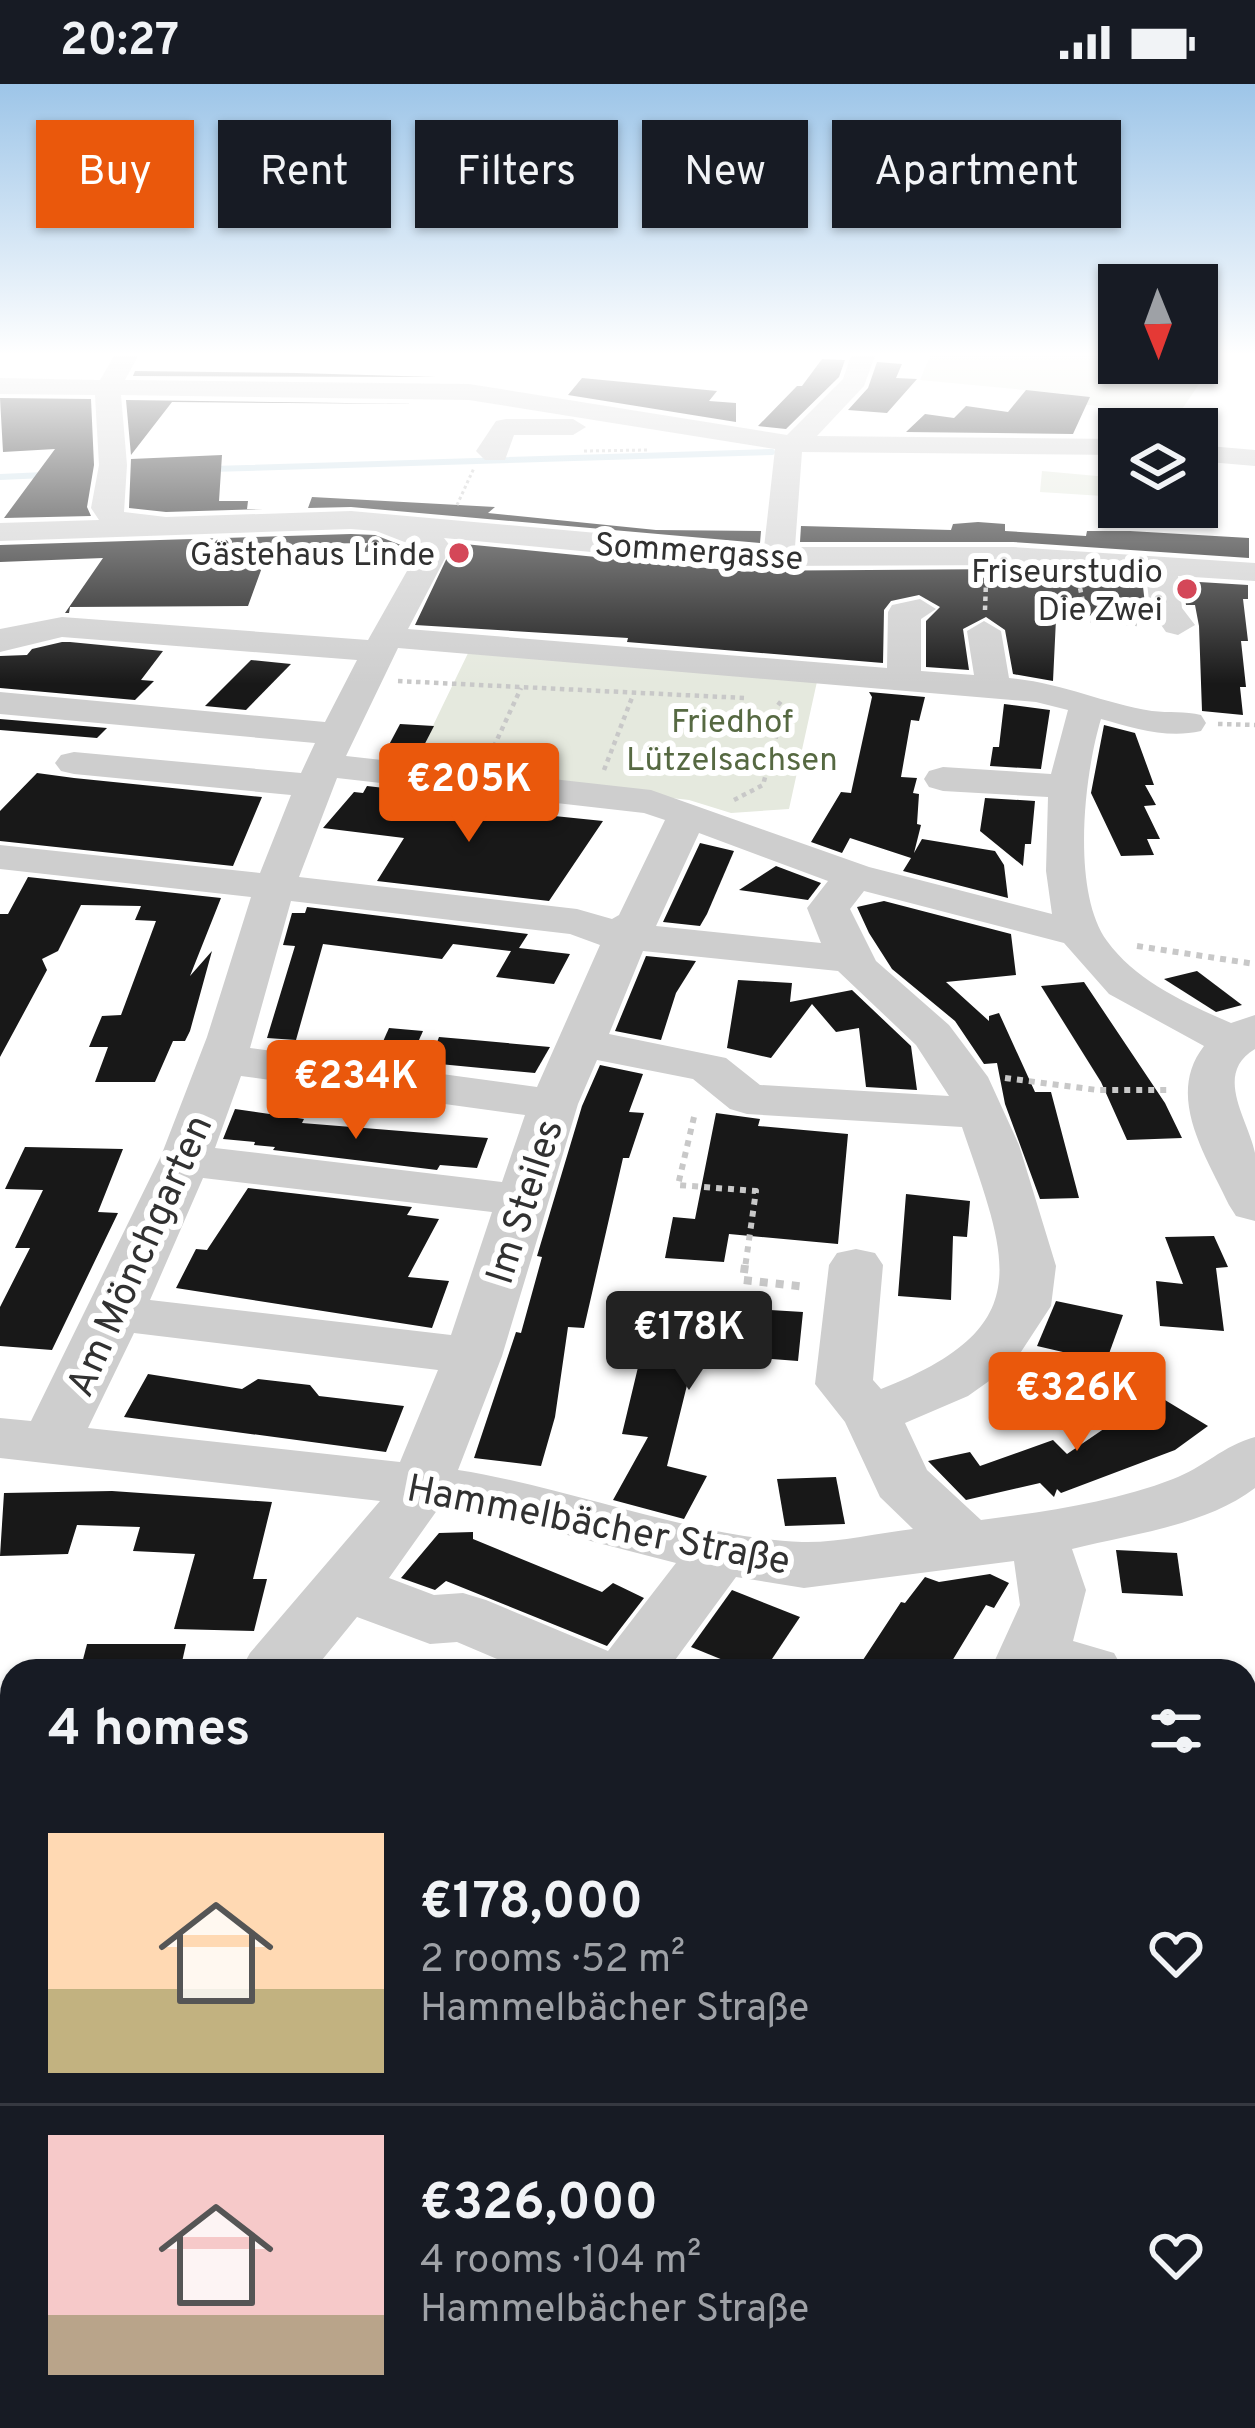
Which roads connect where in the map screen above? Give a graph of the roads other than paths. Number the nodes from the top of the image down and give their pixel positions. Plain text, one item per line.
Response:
1 (114, 465) edge
2 (787, 465) edge
3 (290, 521) junction
4 (168, 527) junction
5 (0, 532) edge
6 (779, 558) junction
7 (1161, 568) junction
8 (1255, 572) edge
9 (920, 609) dead end
10 (1178, 625) dead end
11 (823, 628) dead end
12 (984, 631) road end
13 (172, 633) junction
14 (366, 635) junction
15 (0, 642) edge
16 (822, 673) junction
17 (904, 680) junction
18 (993, 686) junction
19 (0, 703) edge
20 (1089, 704) junction
21 (1188, 723) dead end
22 (324, 762) junction
23 (74, 763) dead end
24 (942, 778) dead end
25 (1068, 787) junction
26 (709, 809) junction
27 (906, 843) dead end
28 (1, 859) edge
29 (874, 881) junction
30 (275, 886) junction
31 (1080, 934) junction
32 (616, 935) junction
33 (852, 959) junction
34 (1242, 1035) edge
35 (580, 1042) junction
36 (223, 1059) junction
37 (709, 1068) junction
38 (554, 1104) junction
39 (981, 1114) junction
40 (694, 1118) road end
41 (184, 1160) junction
42 (523, 1200) junction
43 (1255, 1205) edge
44 (854, 1278) road end
45 (118, 1314) junction
46 (473, 1356) junction
47 (871, 1414) junction
48 (26, 1440) edge
49 (1255, 1457) edge
50 (421, 1485) junction
51 (1033, 1536) junction
52 (967, 1544) junction
53 (720, 1552) junction
54 (348, 1587) junction
55 (285, 1659) edge
56 (562, 1659) edge
57 (638, 1659) edge
58 (1049, 1659) edge

1 - 4 street
2 - 6 street
3 - 4 street, Sommergasse
3 - 6 street, Sommergasse
3 - 14 street, Am Mönchgarten
4 - 5 street, Sommergasse
6 - 7 street, Sommergasse
7 - 8 street, Sommergasse
7 - 10 street
9 - 17 street
11 - 16 street
12 - 18 street
13 - 14 street
13 - 14 street
13 - 15 street
14 - 16 street
14 - 22 street, Am Mönchgarten
16 - 17 street
17 - 18 street
18 - 20 street
19 - 22 street
20 - 21 street
20 - 25 street
22 - 23 street
22 - 26 street
22 - 30 street, Am Mönchgarten
24 - 25 street
25 - 31 street
26 - 29 street
26 - 32 street, Im Steiles
27 - 29 street
28 - 30 street
29 - 31 street
29 - 33 street
30 - 32 street
30 - 36 street, Am Mönchgarten
31 - 34 street
32 - 33 street
32 - 35 street, Im Steiles
33 - 39 street
34 - 43 street
35 - 37 street
35 - 38 street, Im Steiles
36 - 38 street
36 - 41 street, Am Mönchgarten
37 - 39 street
37 - 40 street
38 - 42 street, Im Steiles
39 - 47 street
41 - 42 street
41 - 45 street, Am Mönchgarten
42 - 46 street, Im Steiles
44 - 47 street
45 - 46 street
45 - 48 street, Am Mönchgarten
46 - 50 street, Im Steiles
47 - 52 street
48 - 50 street, Hammelbächer Straße
49 - 51 street, Hammelbächer Straße
50 - 53 street, Hammelbächer Straße
50 - 54 street, Im Steiles
51 - 52 street, Hammelbächer Straße
51 - 58 street
52 - 53 street, Hammelbächer Straße
53 - 57 street
54 - 55 street, Im Steiles
54 - 56 street

